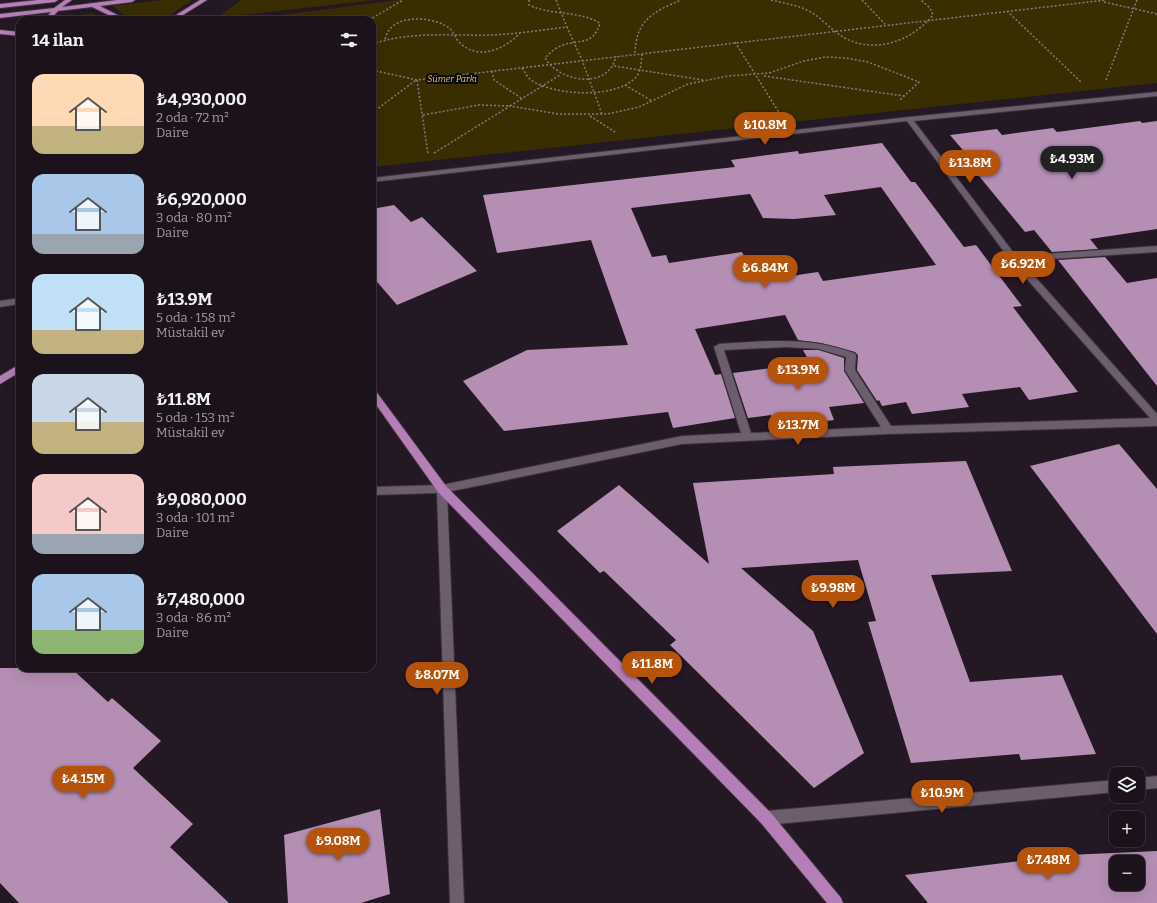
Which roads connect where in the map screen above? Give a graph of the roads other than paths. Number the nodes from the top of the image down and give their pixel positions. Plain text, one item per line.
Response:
1 (55, 0) edge
2 (69, 0) edge
3 (79, 0) edge
4 (132, 0) edge
5 (204, 0) edge
6 (94, 5) junction
7 (0, 6) edge
8 (56, 9) junction
9 (0, 16) edge
10 (50, 16) edge
11 (116, 16) edge
12 (178, 16) edge
13 (0, 32) edge
14 (16, 34) edge
15 (1157, 94) edge
16 (909, 120) junction
17 (376, 180) edge
18 (1157, 249) edge
19 (1014, 259) junction
20 (16, 301) edge
21 (0, 304) edge
22 (16, 370) edge
23 (0, 381) edge
24 (376, 398) edge
25 (1157, 421) edge
26 (888, 430) junction
27 (748, 437) junction
28 (442, 489) junction
29 (376, 491) edge
30 (1157, 782) edge
31 (1145, 783) edge
32 (1109, 787) edge
33 (766, 818) junction
34 (457, 903) edge
35 (836, 903) edge

1 - 7 main road
2 - 8 main road
3 - 6 main road
4 - 6 main road
5 - 12 main road
6 - 8 main road
6 - 11 main road
8 - 9 main road
8 - 10 main road
13 - 14 main road
15 - 16 street
16 - 17 street
16 - 19 street
18 - 19 street
19 - 25 street
20 - 21 street
22 - 23 main road
24 - 28 main road
25 - 26 street
26 - 27 street
26 - 27 street
27 - 28 street
28 - 29 street
28 - 33 main road
28 - 34 street
30 - 31 street
32 - 33 street
33 - 35 main road

